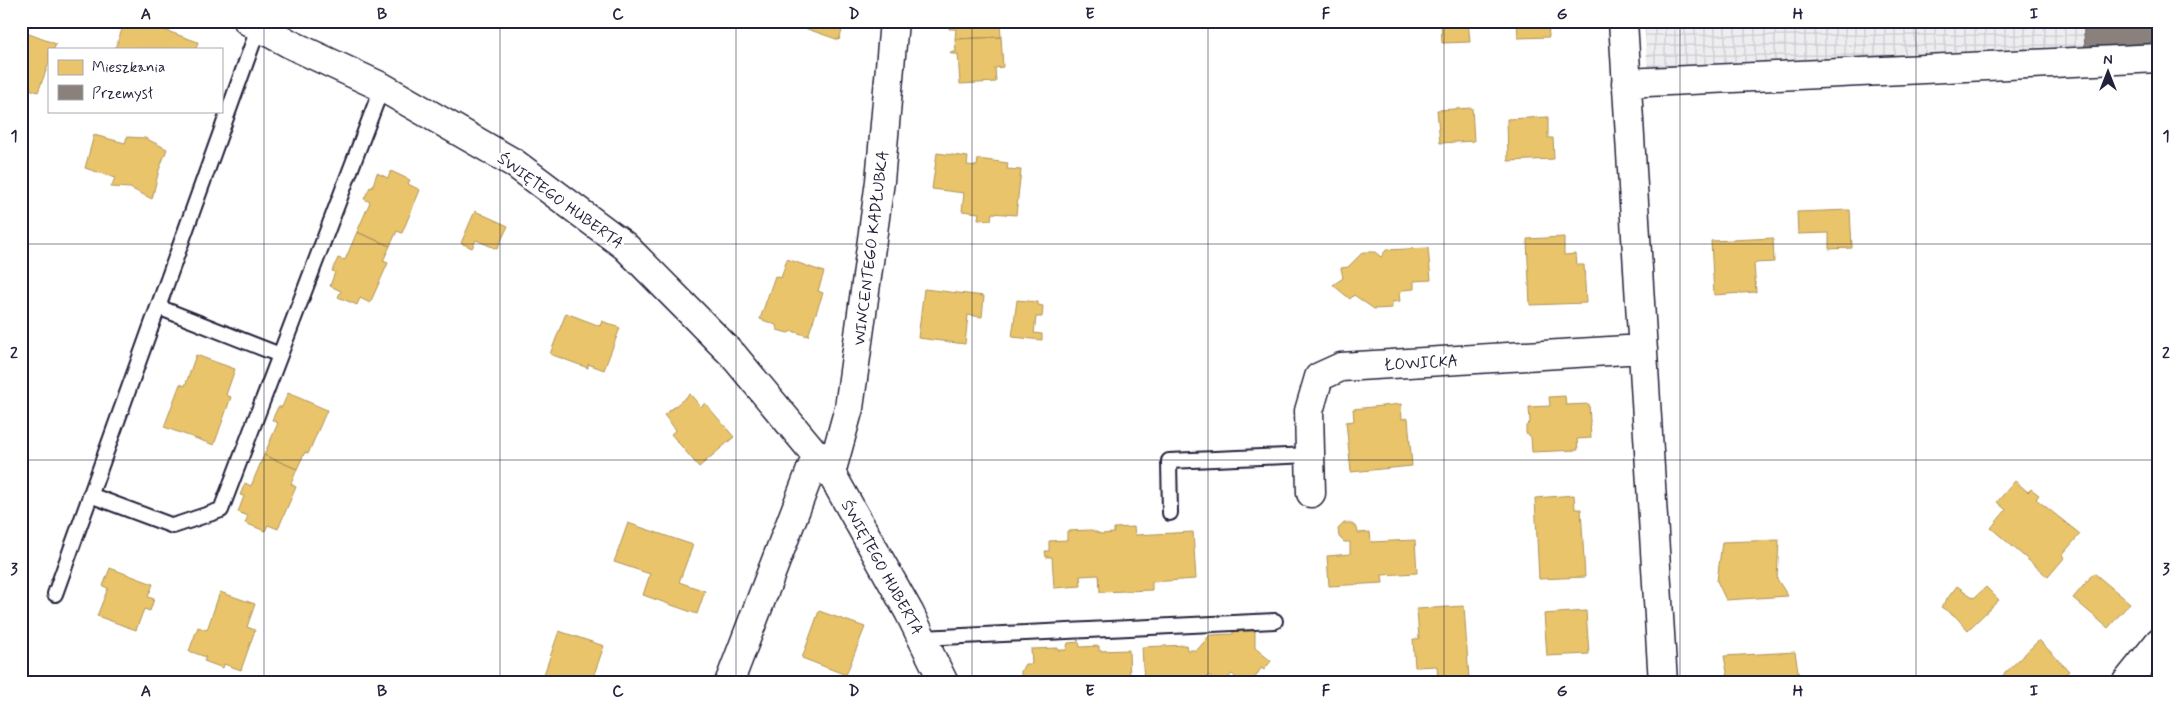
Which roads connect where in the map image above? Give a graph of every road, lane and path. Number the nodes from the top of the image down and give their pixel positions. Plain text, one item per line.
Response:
1 (894, 21) edge
2 (1623, 21) edge
3 (253, 24) edge
4 (2159, 58) edge
5 (1626, 83) junction
6 (382, 87) junction
7 (158, 307) junction
8 (1643, 349) junction
9 (280, 355) junction
10 (1310, 455) junction
11 (824, 463) junction
12 (1310, 493) dead end
13 (90, 495) junction
14 (1170, 513) dead end
15 (55, 594) dead end
16 (1275, 621) dead end
17 (922, 638) junction
18 (2159, 642) edge
19 (729, 683) edge
20 (944, 683) edge
21 (1663, 683) edge
22 (2126, 683) edge

1 - 11 street, WINCENTEGO KADŁUBKA
2 - 5 street
3 - 6 street, ŚWIĘTEGO HUBERTA
3 - 7 lane
4 - 5 street
5 - 8 street
6 - 9 lane
6 - 11 street, ŚWIĘTEGO HUBERTA
7 - 9 lane
7 - 13 lane
8 - 10 street, ŁOWICKA
8 - 21 street
9 - 13 lane
10 - 12 street, ŁOWICKA
10 - 14 lane
11 - 17 street, ŚWIĘTEGO HUBERTA
11 - 19 street
13 - 15 lane
16 - 17 lane
17 - 20 street, ŚWIĘTEGO HUBERTA
18 - 22 street

